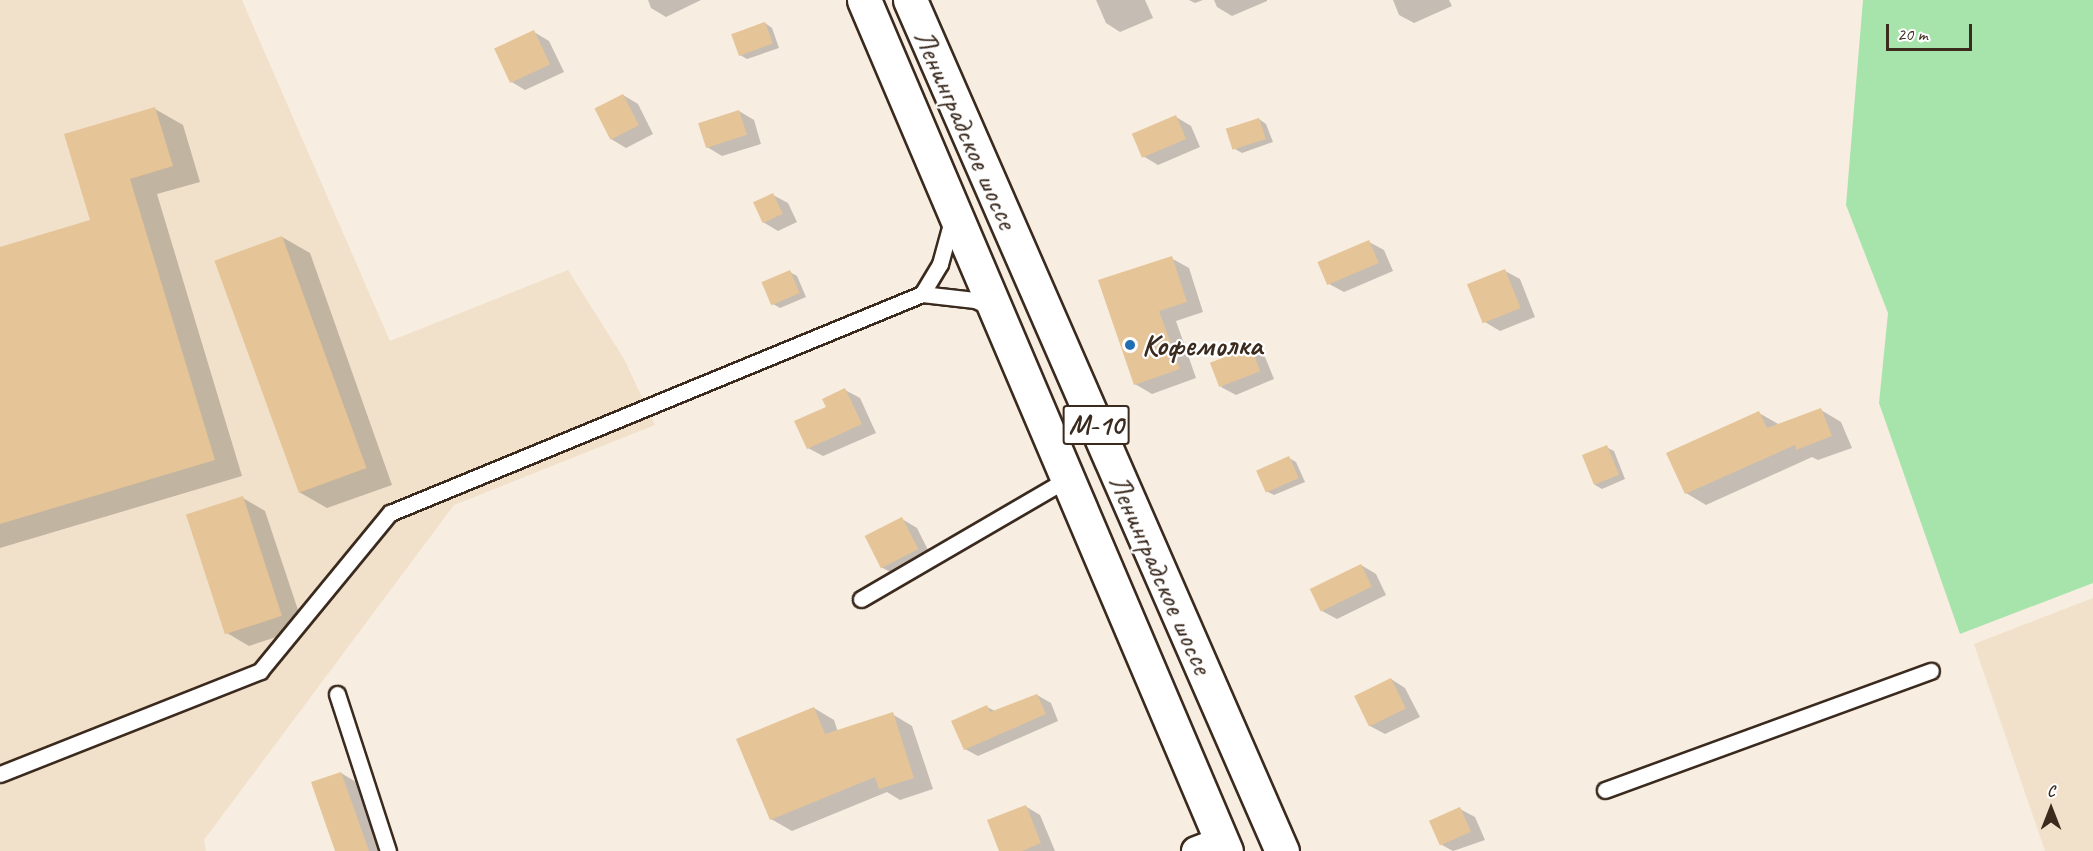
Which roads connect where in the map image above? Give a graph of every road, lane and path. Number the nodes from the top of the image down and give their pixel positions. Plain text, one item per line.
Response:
1 (864, 0) edge
2 (910, 0) edge
3 (954, 208) junction
4 (922, 294) junction
5 (996, 310) junction
6 (1067, 479) junction
7 (861, 599) dead end
8 (1931, 671) dead end
9 (338, 694) dead end
10 (0, 774) edge
11 (1605, 790) dead end
12 (1214, 848) edge
13 (388, 851) edge
14 (1282, 851) edge

1 - 3 highway, Ленинградское шоссе / М-10
2 - 14 highway, Ленинградское шоссе / М-10
3 - 4 lane
3 - 5 highway, Ленинградское шоссе / М-10
4 - 5 lane
4 - 10 lane
5 - 6 highway, Ленинградское шоссе / М-10
6 - 7 lane
6 - 12 highway, Ленинградское шоссе / М-10
8 - 11 lane
9 - 13 lane

